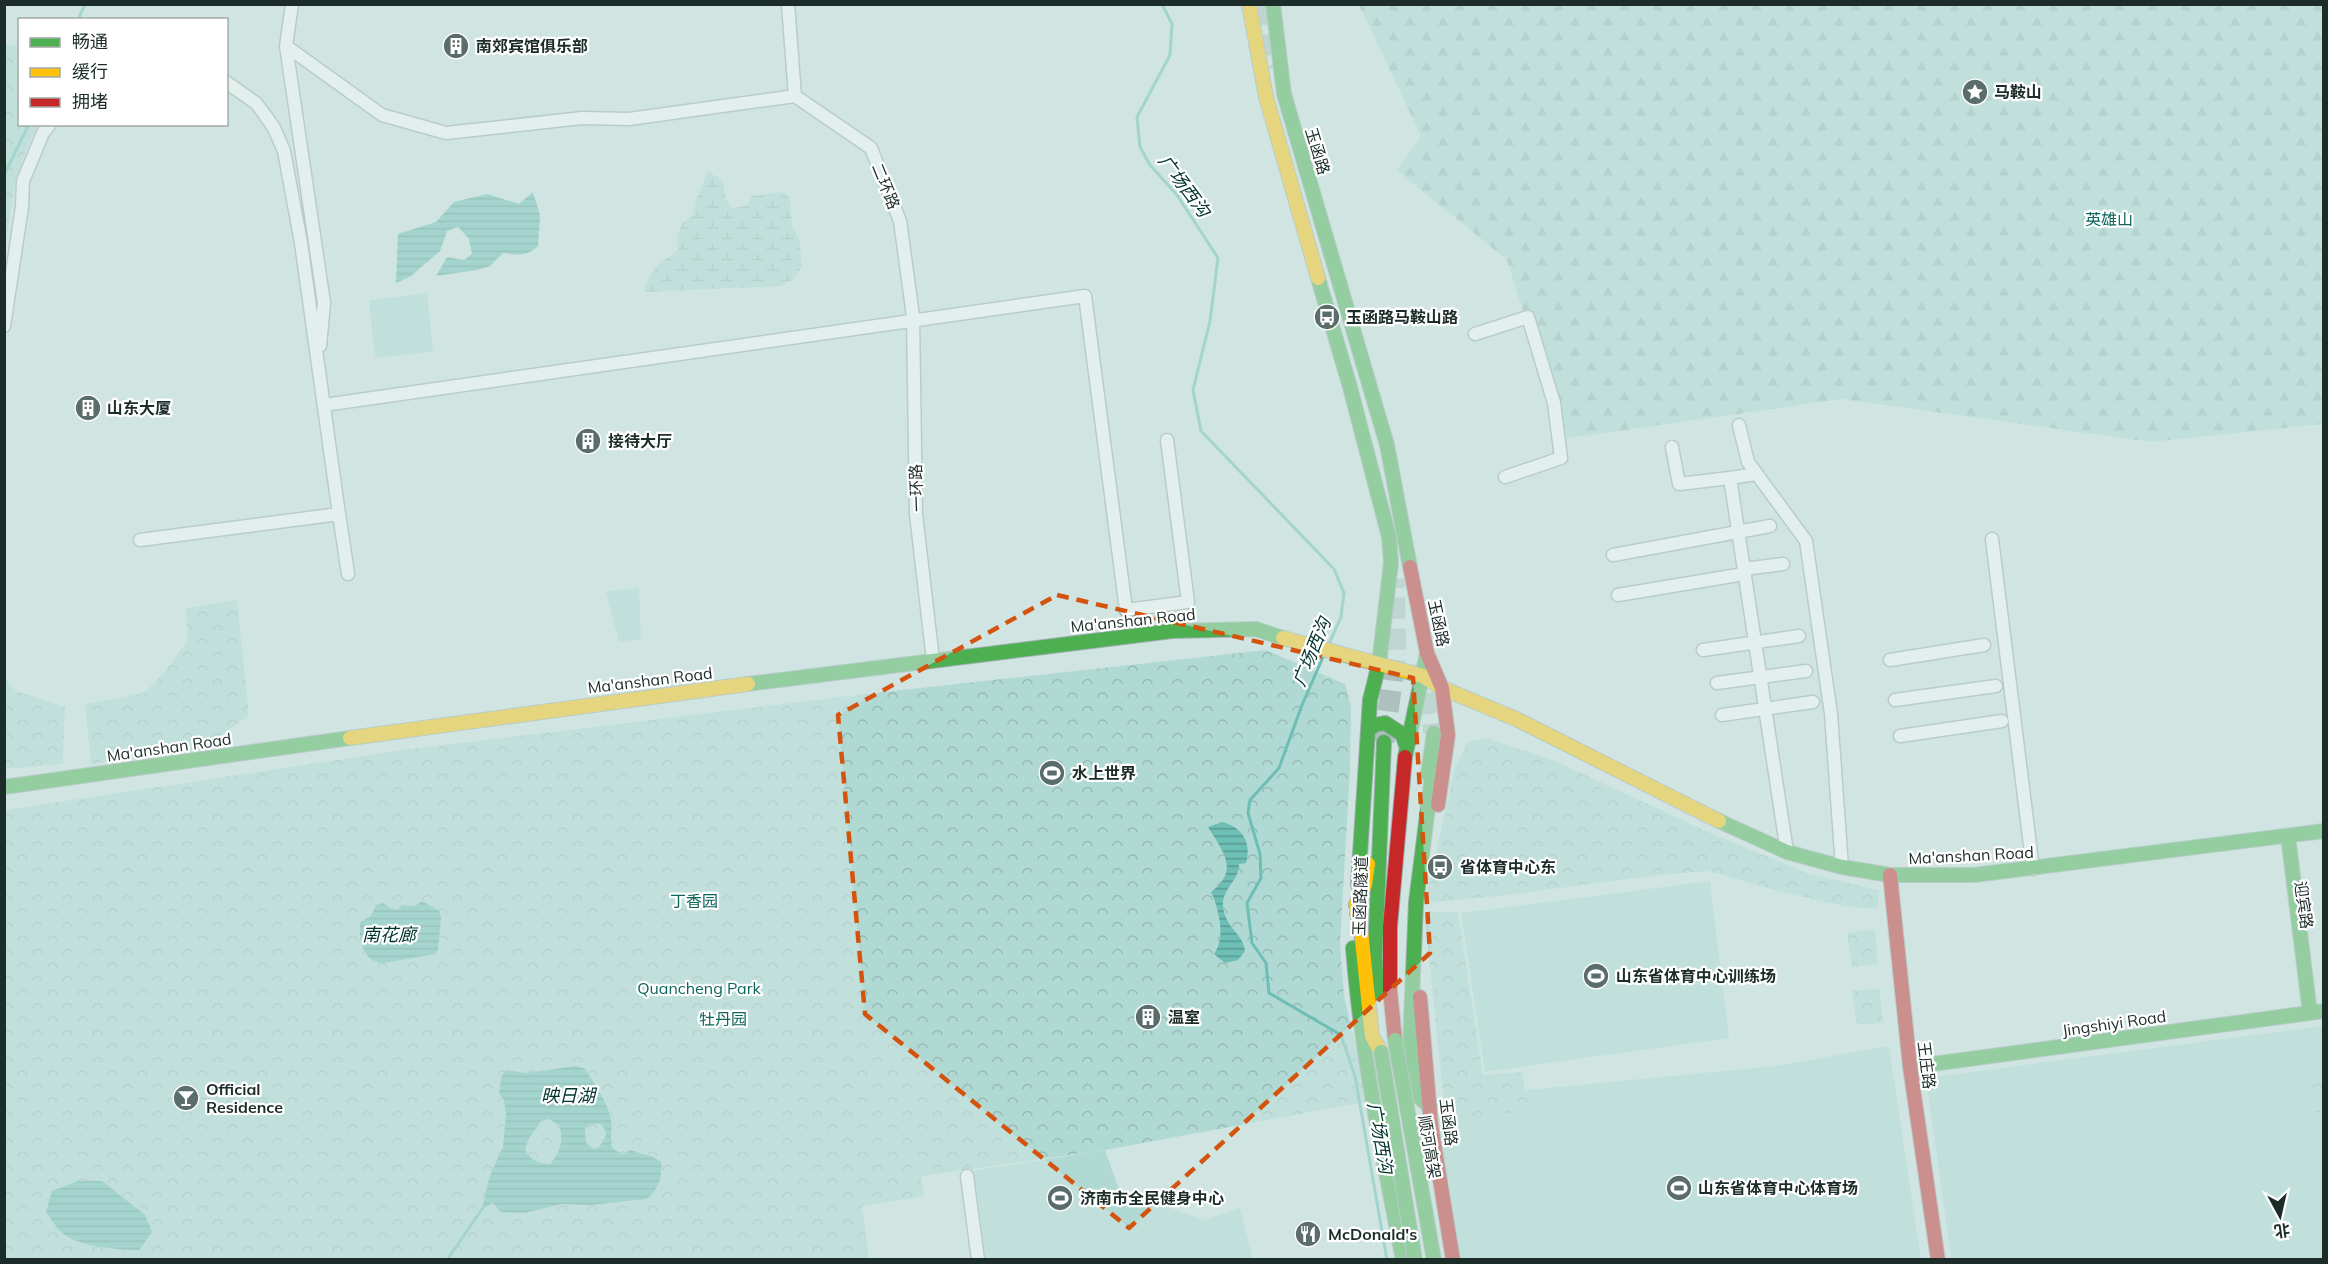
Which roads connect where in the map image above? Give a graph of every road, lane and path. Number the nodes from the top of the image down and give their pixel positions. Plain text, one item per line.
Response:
1 (292, 4) edge
2 (788, 4) edge
3 (1249, 4) edge
4 (1273, 4) edge
5 (286, 46) junction
6 (228, 83) edge
7 (795, 96) junction
8 (49, 126) edge
9 (913, 318) junction
10 (4, 326) edge
11 (1474, 334) dead end
12 (318, 368) junction
13 (324, 405) junction
14 (1739, 425) dead end
15 (1167, 440) dead end
16 (1672, 447) dead end
17 (1756, 474) junction
18 (1505, 477) dead end
19 (1730, 478) junction
20 (339, 514) junction
21 (1770, 526) dead end
22 (1738, 532) junction
23 (1992, 539) dead end
24 (140, 540) dead end
25 (1613, 555) dead end
26 (1783, 564) dead end
27 (1744, 572) junction
28 (348, 574) dead end
29 (1618, 595) dead end
30 (1799, 636) dead end
31 (1755, 643) junction
32 (1984, 645) dead end
33 (1703, 650) dead end
34 (1427, 653) junction
35 (933, 660) junction
36 (1890, 660) dead end
37 (1379, 664) junction
38 (1806, 671) dead end
39 (1423, 676) junction
40 (1760, 678) junction
41 (1717, 683) dead end
42 (1996, 686) dead end
43 (1442, 688) junction
44 (1895, 700) dead end
45 (1813, 702) dead end
46 (1765, 710) junction
47 (1722, 715) dead end
48 (2002, 721) dead end
49 (1368, 730) junction
50 (1434, 733) tunnel mouth
51 (1900, 736) dead end
52 (1384, 742) tunnel mouth
53 (1406, 745) junction
54 (1430, 761) junction
55 (1382, 775) junction
56 (4, 787) edge
57 (2324, 831) edge
58 (2283, 836) junction
59 (1787, 852) junction
60 (1842, 867) junction
61 (2033, 869) junction
62 (1890, 874) junction
63 (1357, 910) junction
64 (2312, 1012) edge
65 (1395, 1040) junction
66 (1382, 1052) junction
67 (1910, 1067) junction
68 (1430, 1107) junction
69 (967, 1176) dead end
70 (1442, 1192) junction
71 (1392, 1203) junction
72 (978, 1260) edge
73 (1403, 1260) edge
74 (1415, 1260) edge
75 (1434, 1260) edge
76 (1453, 1260) edge
77 (1938, 1260) edge

1 - 5 street
2 - 7 street
3 - 37 main road
4 - 34 main road, 玉函路
5 - 7 street
5 - 12 street
6 - 12 street
7 - 9 street, 二环路
8 - 10 street
9 - 13 street
9 - 15 street
9 - 35 street, 一环路
11 - 18 street
12 - 13 street
13 - 20 street
14 - 17 street
16 - 19 street
17 - 19 street
17 - 60 street
19 - 22 street
20 - 24 street
20 - 28 street
21 - 22 street
22 - 25 street
22 - 27 street
23 - 61 street
26 - 27 street
27 - 29 street
27 - 31 street
30 - 31 street
31 - 33 street
31 - 40 street
32 - 36 street
34 - 39 main road
34 - 43 main road, 玉函路
35 - 37 main road, Ma'anshan Road
35 - 56 main road, Ma'anshan Road
37 - 39 main road, Ma'anshan Road
37 - 49 main road
38 - 40 street
39 - 43 main road, Ma'anshan Road
39 - 53 main road
40 - 41 street
40 - 46 street
42 - 44 street
43 - 59 main road, Ma'anshan Road
43 - 68 main road, 玉函路
45 - 46 street
46 - 47 street
46 - 59 street
48 - 51 street
49 - 53 main road
49 - 63 main road
50 - 54 main road
52 - 55 main road, 玉函路隧道
53 - 65 main road
54 - 65 main road
54 - 68 main road
55 - 63 main road
55 - 66 main road, 玉函路隧道
57 - 58 main road, Ma'anshan Road
58 - 61 main road, Ma'anshan Road
58 - 64 main road, 迎宾路
59 - 60 main road, Ma'anshan Road
60 - 62 main road, Ma'anshan Road
61 - 62 main road, Ma'anshan Road
62 - 67 main road, 王庄路
63 - 66 main road
63 - 71 main road
64 - 67 main road, Jingshiyi Road
65 - 75 main road, 顺河高架, bridge
66 - 74 main road, 顺河高架, bridge
67 - 77 main road, 王庄路
68 - 70 main road, 玉函路
69 - 72 street
70 - 71 main road
70 - 76 main road, 玉函路
71 - 73 main road

